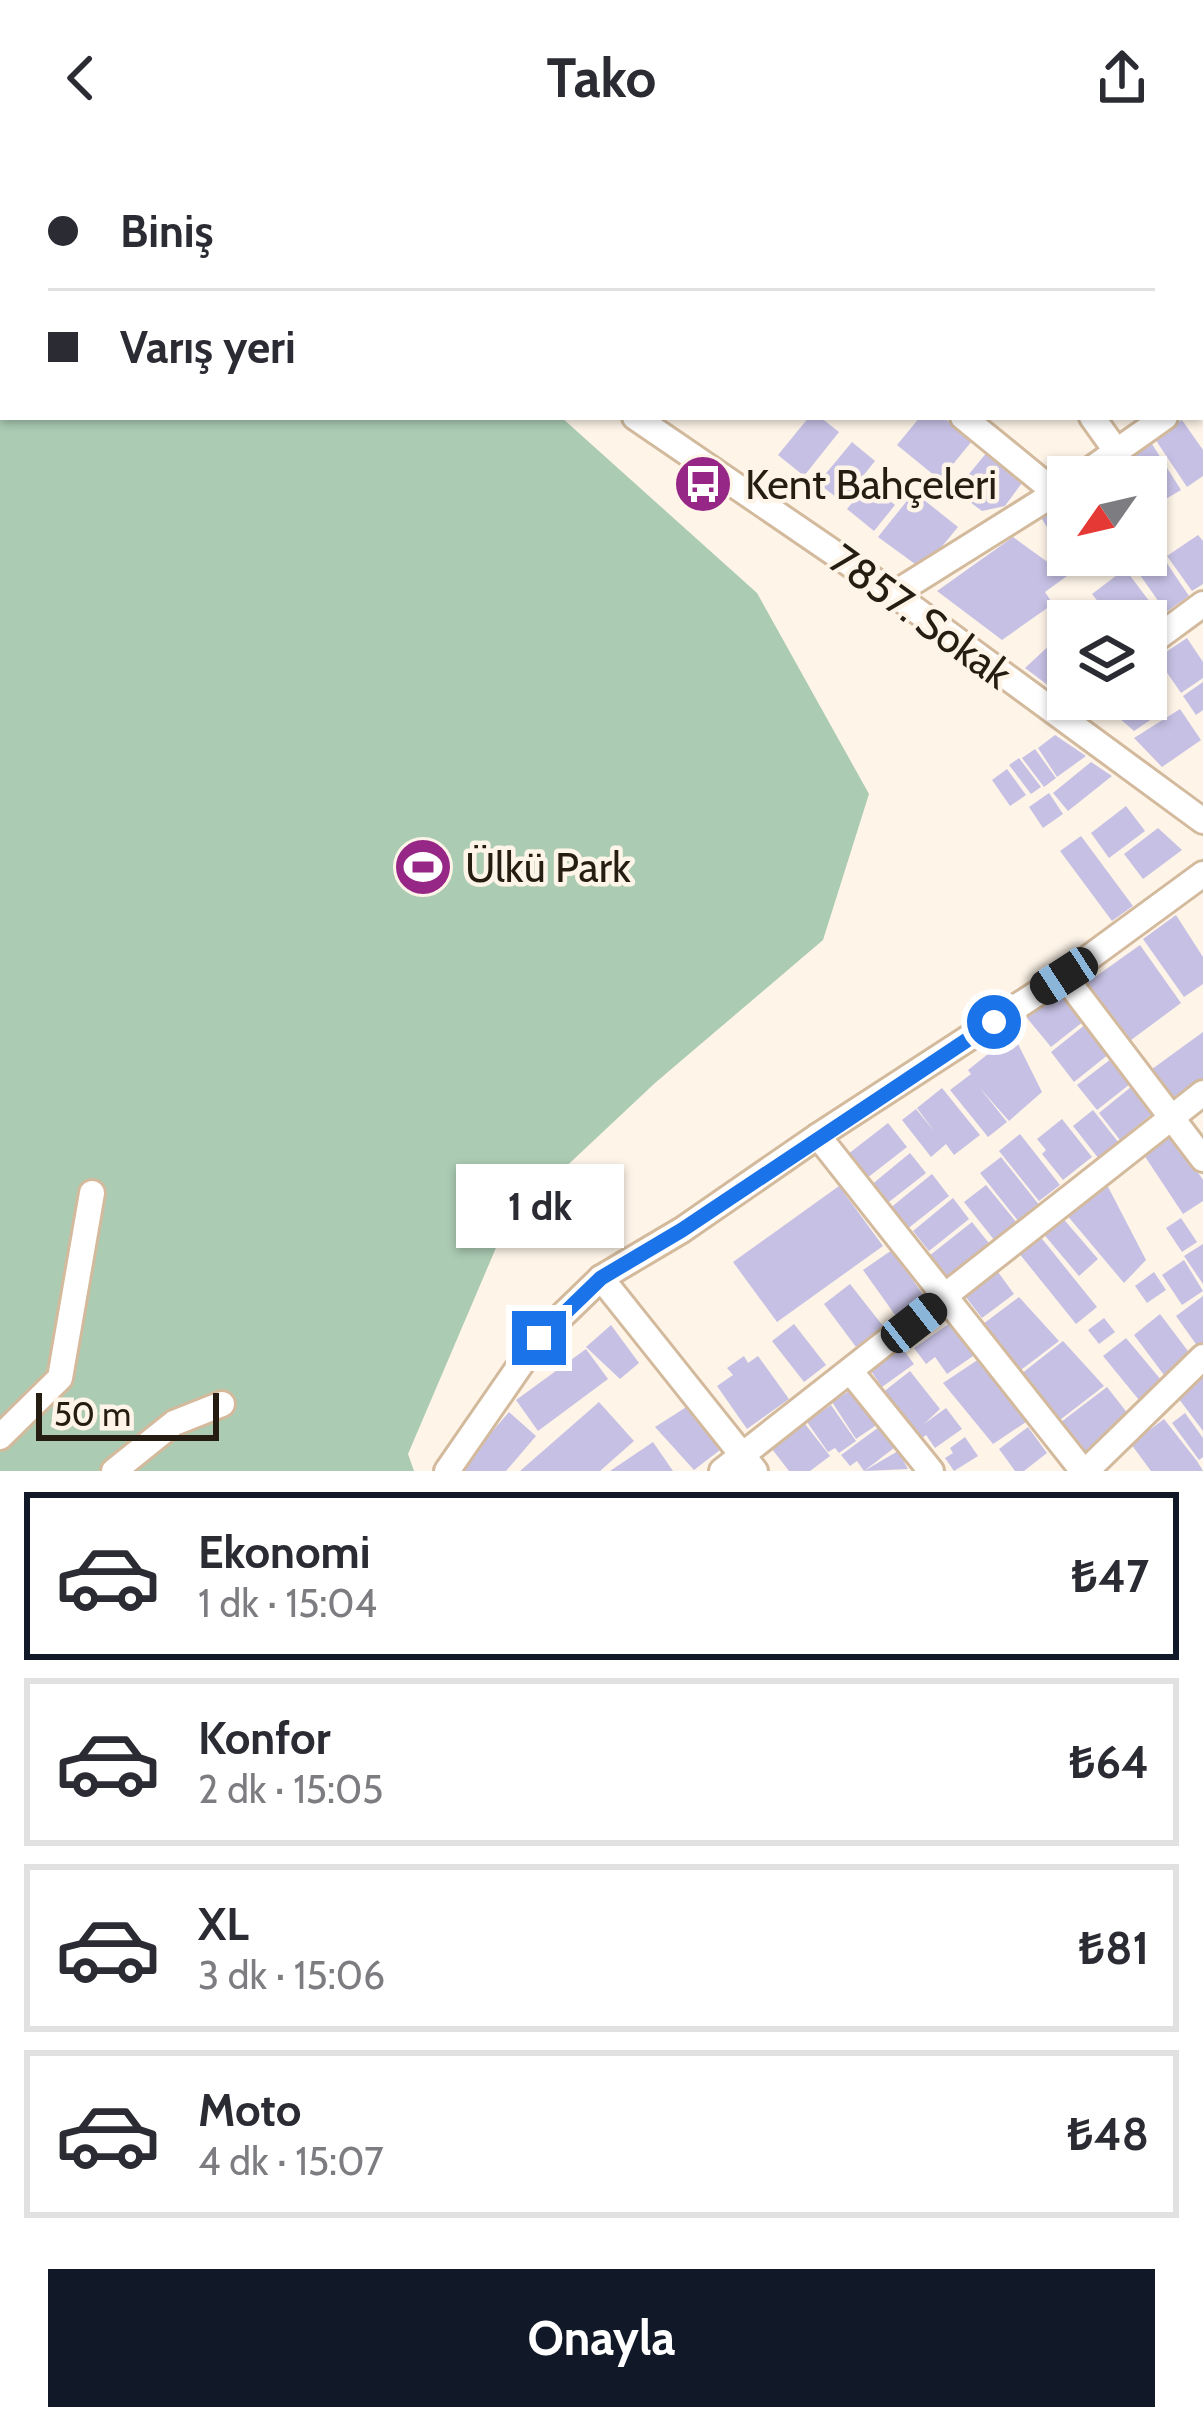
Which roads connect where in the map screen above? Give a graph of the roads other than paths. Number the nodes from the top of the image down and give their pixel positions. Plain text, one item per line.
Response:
1 (638, 420) edge
2 (967, 420) edge
3 (1094, 420) edge
4 (1161, 420) edge
5 (1117, 452) junction
6 (1111, 456) edge
7 (1047, 478) edge
8 (1047, 498) edge
9 (894, 594) junction
10 (1203, 604) edge
11 (1167, 631) edge
12 (1047, 695) edge
13 (1081, 720) edge
14 (1203, 821) edge
15 (1203, 874) edge
16 (1064, 976) junction
17 (1203, 1094) edge
18 (1172, 1114) junction
19 (818, 1136) junction
20 (1203, 1159) edge
21 (92, 1193) dead end
22 (601, 1278) junction
23 (945, 1299) junction
24 (1203, 1357) edge
25 (851, 1372) junction
26 (222, 1405) dead end
27 (0, 1437) edge
28 (749, 1463) edge
29 (114, 1471) edge
30 (447, 1471) edge
31 (722, 1471) edge
32 (931, 1471) edge
33 (1084, 1471) edge

1 - 9 street, 7857. Sokak
2 - 7 street
3 - 5 street
4 - 5 street
5 - 6 street
8 - 9 street
9 - 12 street, 7857. Sokak
10 - 11 street
13 - 14 street, 7857. Sokak
15 - 16 street
16 - 18 street
16 - 19 street
17 - 18 street
18 - 20 street
18 - 23 street
19 - 22 street
19 - 23 street
21 - 27 street
22 - 28 street
22 - 30 street
23 - 25 street
23 - 33 street
24 - 33 street
25 - 28 street
25 - 32 street
26 - 29 street
28 - 31 street

